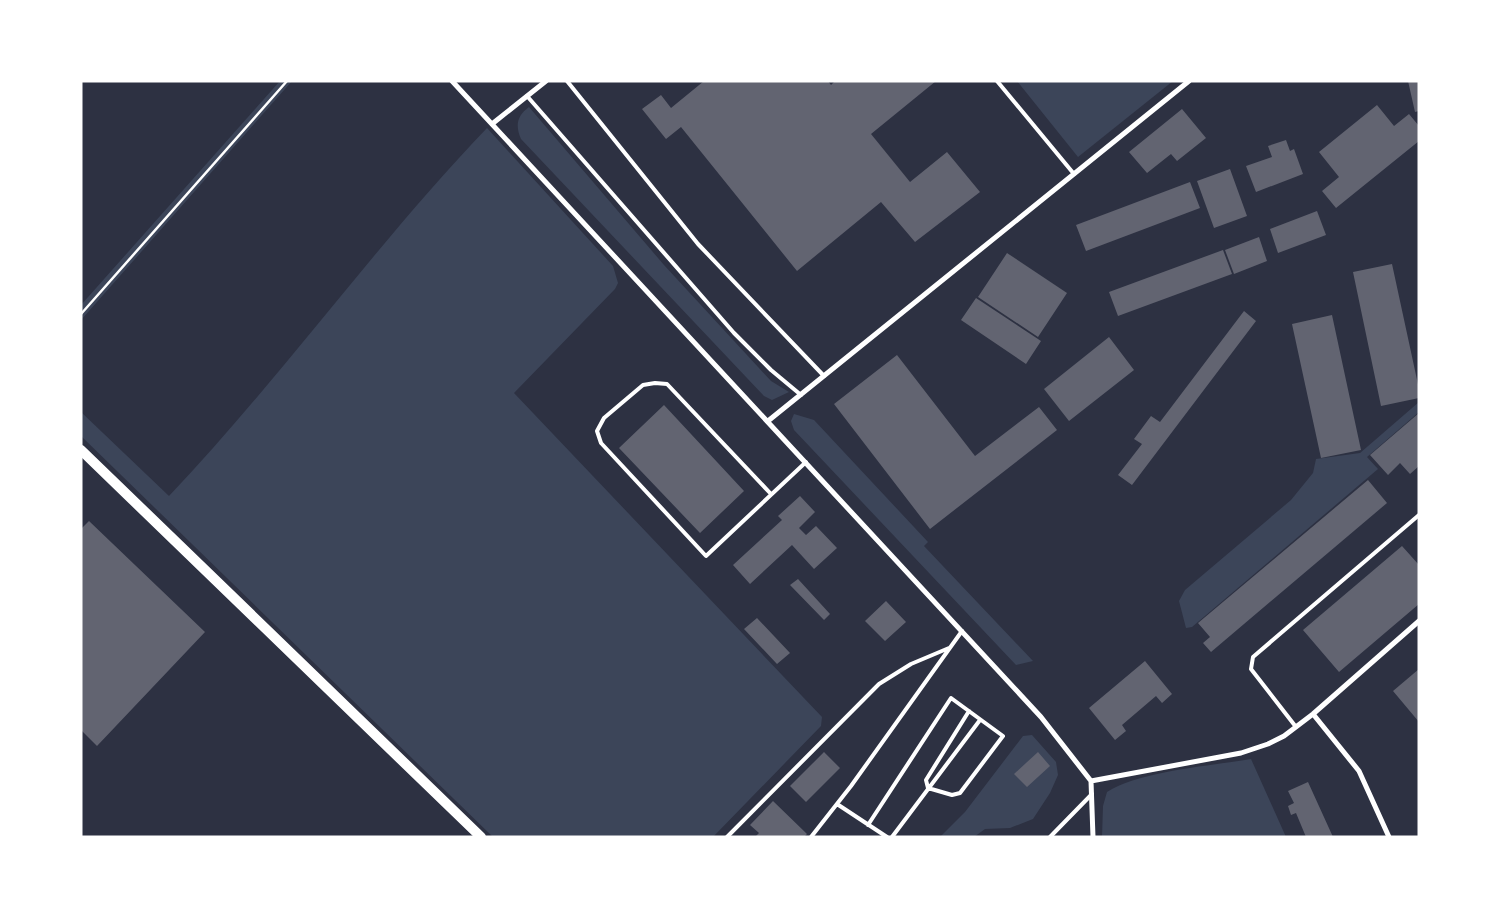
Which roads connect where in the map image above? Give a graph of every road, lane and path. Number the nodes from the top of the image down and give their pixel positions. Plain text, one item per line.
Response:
1 (287, 81) edge
2 (452, 81) edge
3 (546, 81) edge
4 (568, 81) edge
5 (997, 81) edge
6 (1189, 81) edge
7 (528, 96) junction
8 (492, 124) junction
9 (1074, 174) junction
10 (81, 314) edge
11 (824, 376) junction
12 (801, 395) junction
13 (768, 421) junction
14 (81, 450) edge
15 (806, 462) junction
16 (771, 494) junction
17 (1419, 515) edge
18 (1419, 621) edge
19 (962, 631) junction
20 (949, 648) junction
21 (969, 711) junction
22 (1313, 714) junction
23 (980, 720) junction
24 (1296, 727) junction
25 (1091, 781) junction
26 (928, 788) junction
27 (1092, 794) junction
28 (837, 804) junction
29 (868, 825) junction
30 (481, 837) edge
31 (727, 837) edge
32 (811, 837) edge
33 (887, 837) edge
34 (892, 837) edge
35 (1050, 837) edge
36 (1093, 837) edge
37 (1389, 837) edge

1 - 10 path
2 - 8 street
3 - 7 street
4 - 11 lane
5 - 9 lane
6 - 9 street
7 - 8 street
7 - 12 lane
8 - 13 street
9 - 11 street
11 - 12 street
12 - 13 street
13 - 15 street
14 - 30 main road
15 - 16 lane
15 - 19 street
16 - 16 lane
17 - 24 lane
18 - 22 street
19 - 20 lane
19 - 25 street
20 - 28 lane
20 - 31 lane
21 - 23 lane
21 - 26 lane
21 - 29 lane
22 - 24 street
22 - 37 street
23 - 26 lane
23 - 26 lane
24 - 25 street
25 - 27 street
26 - 34 lane
27 - 35 lane
27 - 36 street
28 - 29 lane
28 - 32 lane
29 - 33 lane

